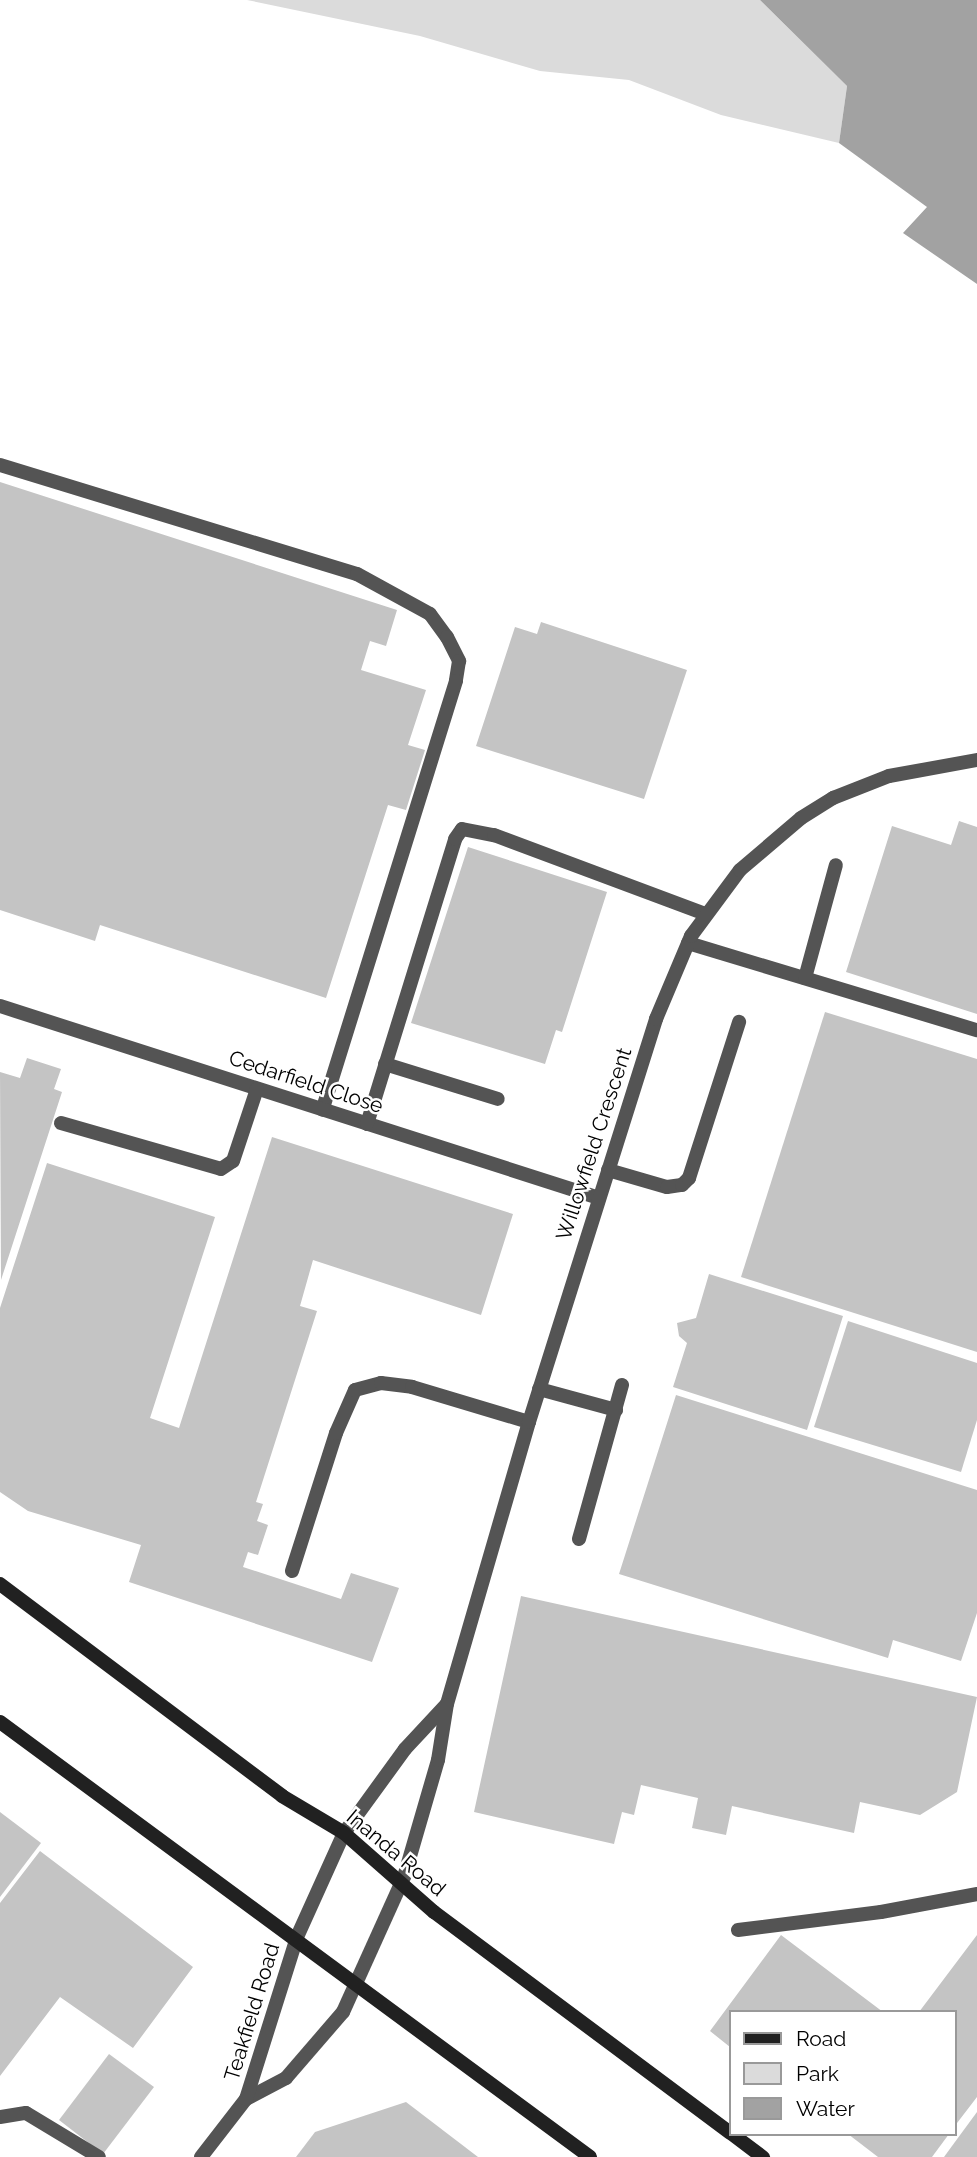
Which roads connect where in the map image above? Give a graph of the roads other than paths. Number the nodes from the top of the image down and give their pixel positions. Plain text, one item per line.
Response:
1 (0, 465) edge
2 (977, 760) edge
3 (836, 865) dead end
4 (705, 914) junction
5 (688, 943) junction
6 (805, 978) junction
7 (0, 1006) edge
8 (739, 1022) dead end
9 (977, 1030) edge
10 (385, 1064) junction
11 (257, 1089) junction
12 (498, 1099) dead end
13 (323, 1110) junction
14 (61, 1123) dead end
15 (367, 1124) junction
16 (608, 1170) junction
17 (599, 1199) junction
18 (622, 1385) dead end
19 (539, 1389) junction
20 (615, 1410) junction
21 (529, 1422) junction
22 (579, 1539) dead end
23 (292, 1571) dead end
24 (0, 1584) edge
25 (447, 1704) junction
26 (0, 1721) edge
27 (344, 1833) junction
28 (401, 1886) junction
29 (977, 1894) edge
30 (738, 1930) dead end
31 (297, 1937) junction
32 (355, 1983) junction
33 (246, 2099) junction
34 (0, 2117) edge
35 (729, 2132) edge
36 (734, 2136) edge
37 (99, 2157) edge
38 (201, 2157) edge
39 (590, 2157) edge
40 (763, 2157) edge

1 - 13 street
2 - 4 street, Willowfield Crescent
3 - 6 street
4 - 5 street, Willowfield Crescent
4 - 10 street
5 - 6 street
5 - 16 street, Willowfield Crescent
6 - 9 street
7 - 11 street, Cedarfield Close
8 - 16 street
10 - 12 street
10 - 15 street
11 - 13 street, Cedarfield Close
11 - 14 street
13 - 15 street, Cedarfield Close
15 - 17 street, Cedarfield Close
16 - 17 street, Willowfield Crescent
17 - 19 street, Willowfield Crescent
18 - 20 street
19 - 20 street
19 - 21 street, Willowfield Crescent
20 - 22 street
21 - 23 street
21 - 25 street, Willowfield Crescent
24 - 27 main road, Inanda Road
25 - 27 street, Willowfield Crescent
25 - 28 street, Willowfield Crescent
26 - 31 main road
27 - 28 main road, Inanda Road
27 - 31 street, Willowfield Crescent
28 - 32 street, Willowfield Crescent
28 - 35 main road, Inanda Road
29 - 30 street
31 - 32 main road
31 - 33 street, Teakfield Road
32 - 33 street, Teakfield Road
32 - 39 main road
33 - 38 street, Teakfield Road
34 - 37 street
36 - 40 main road, Inanda Road

